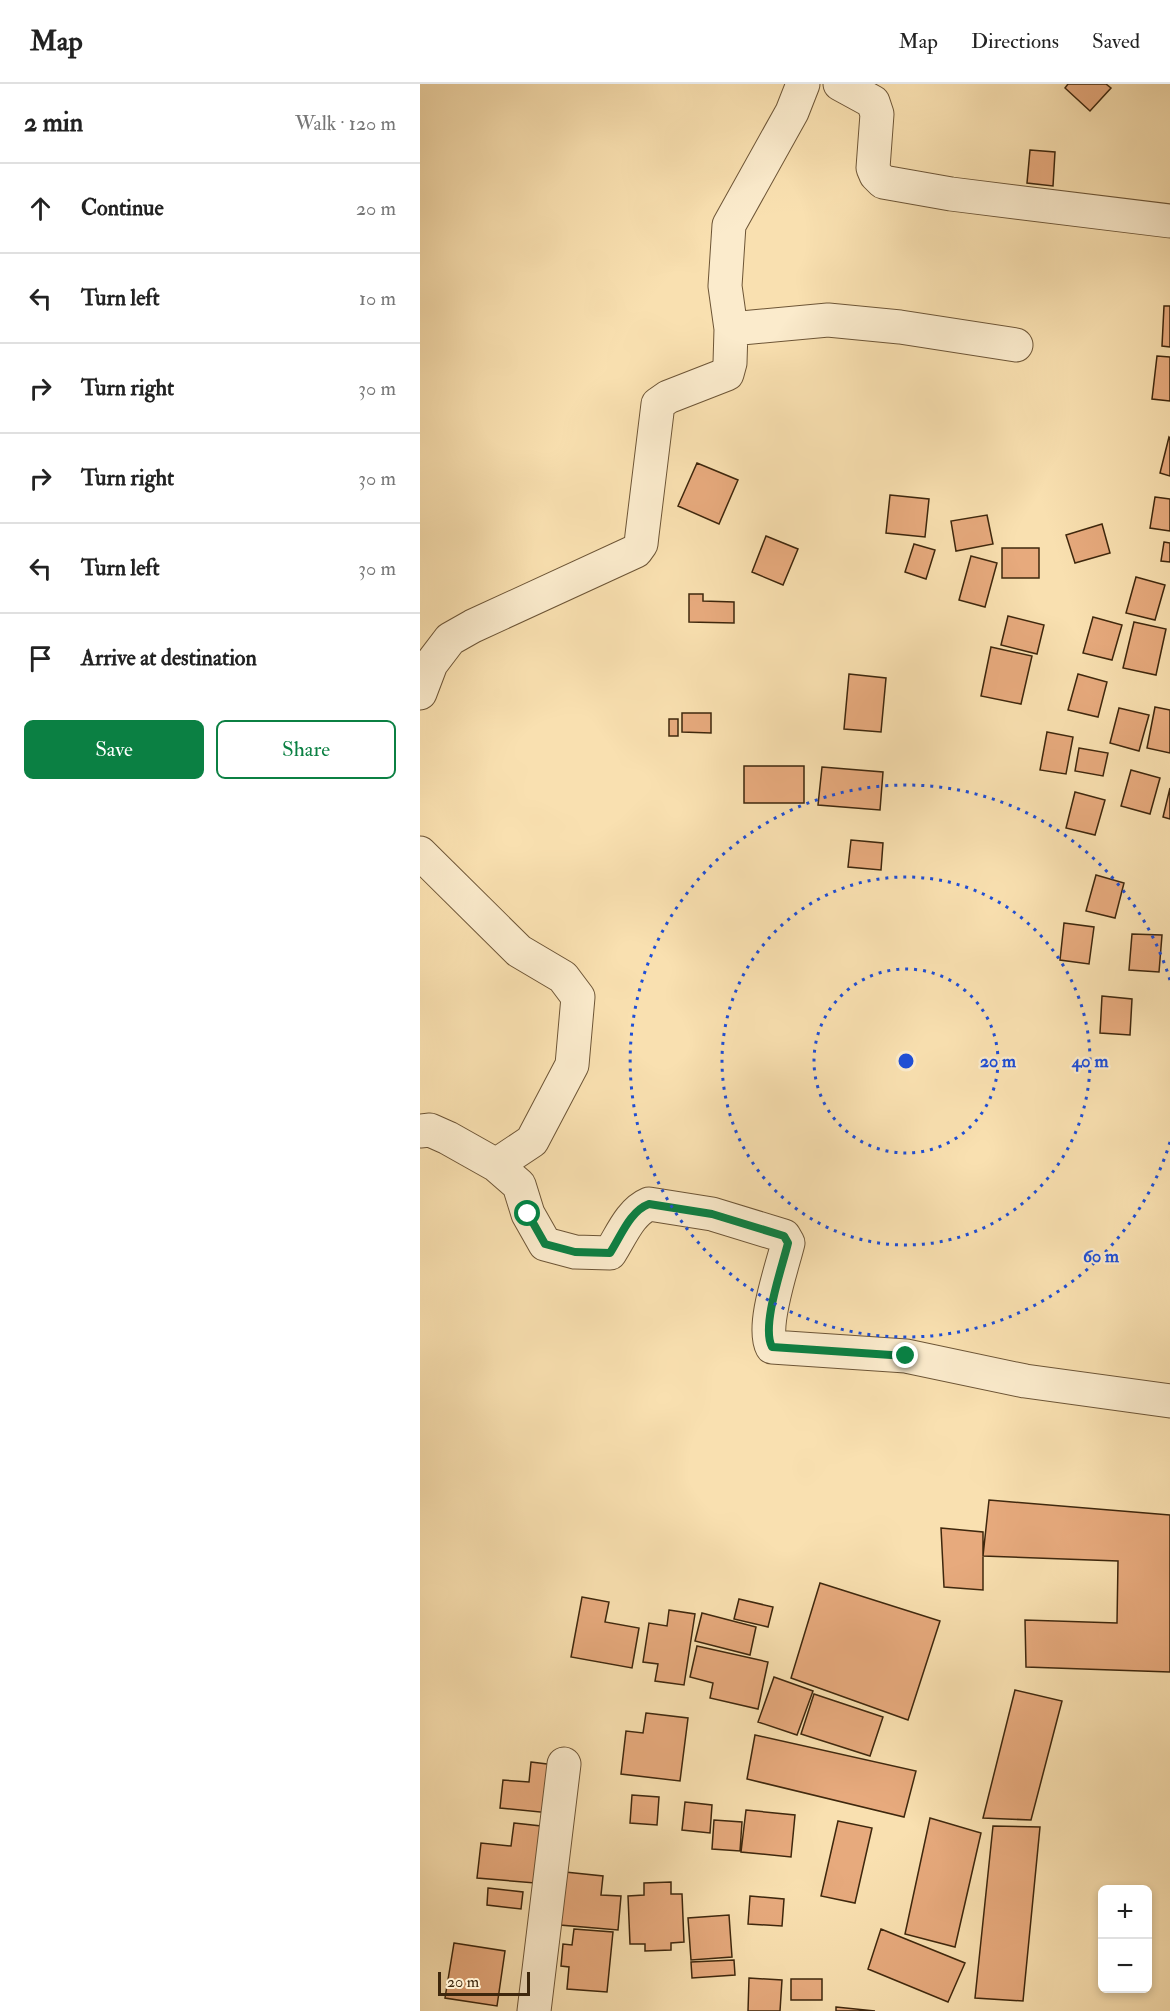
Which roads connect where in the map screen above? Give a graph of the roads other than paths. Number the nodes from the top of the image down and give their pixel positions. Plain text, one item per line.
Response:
1 (803, 84) edge
2 (840, 84) edge
3 (1170, 221) edge
4 (731, 329) junction
5 (1016, 345) dead end
6 (420, 693) edge
7 (420, 853) edge
8 (420, 1131) edge
9 (496, 1165) junction
10 (1170, 1401) edge
11 (564, 1764) dead end
12 (534, 2011) edge

1 - 4 street
2 - 3 street
4 - 5 street
4 - 6 street
7 - 9 street
8 - 9 street
9 - 10 street
11 - 12 street

